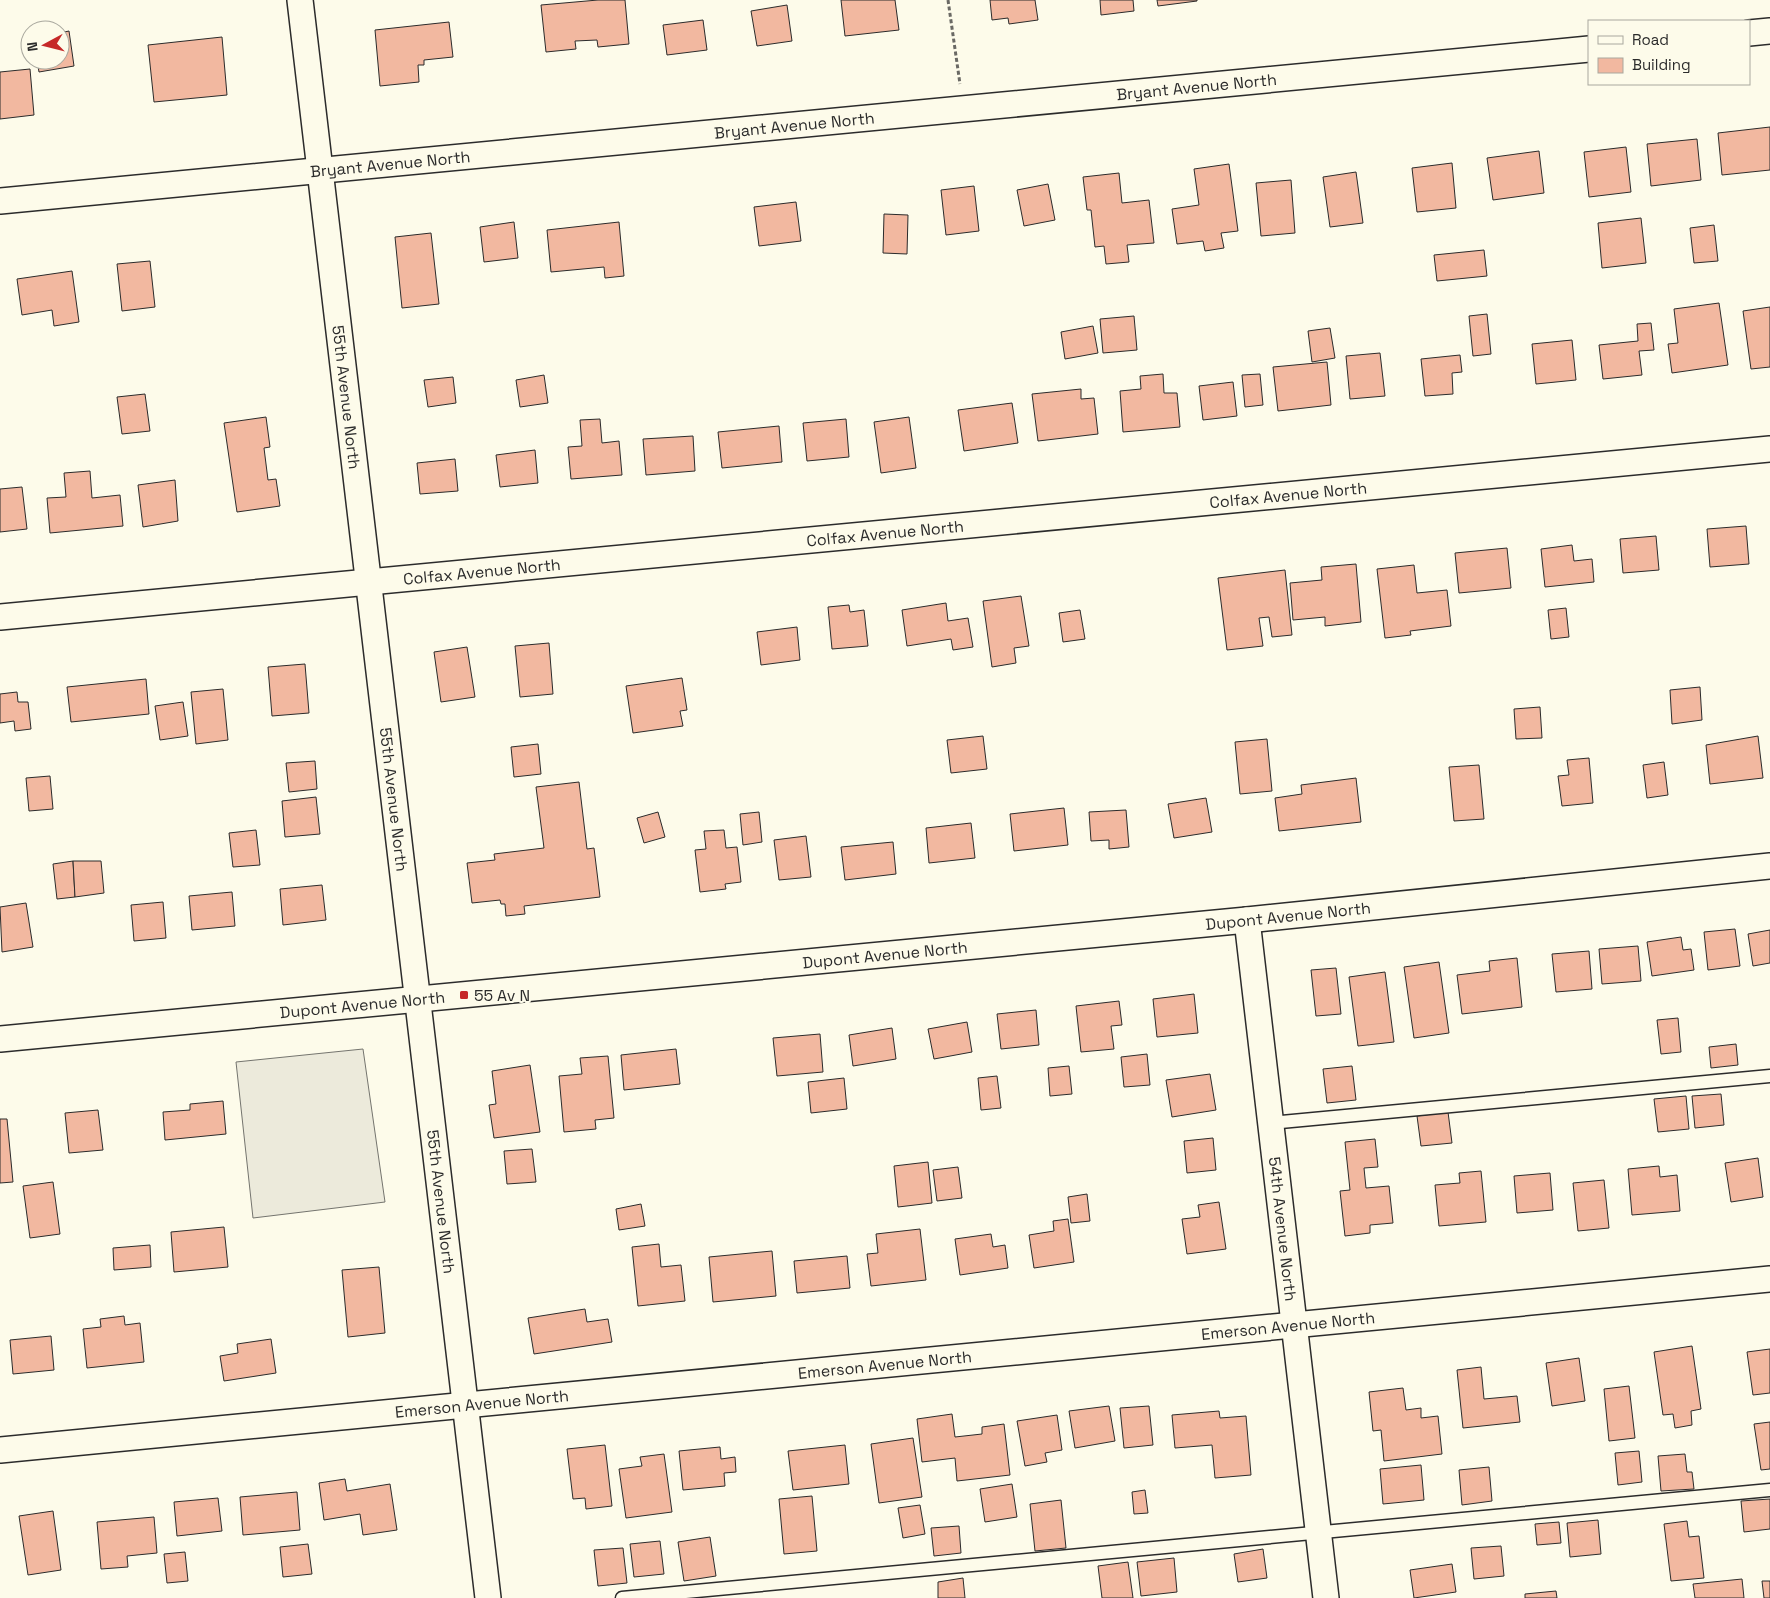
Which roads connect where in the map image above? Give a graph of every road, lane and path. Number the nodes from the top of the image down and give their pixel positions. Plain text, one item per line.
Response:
1 (300, 0) edge
2 (948, 0) edge
3 (1770, 31) edge
4 (1750, 33) edge
5 (1588, 49) edge
6 (964, 109) junction
7 (320, 170) junction
8 (0, 201) edge
9 (1770, 449) edge
10 (367, 583) junction
11 (0, 617) edge
12 (1770, 866) edge
13 (1247, 920) junction
14 (417, 999) junction
15 (0, 1039) edge
16 (1770, 1076) edge
17 (1270, 1123) junction
18 (1770, 1278) edge
19 (1294, 1324) junction
20 (466, 1405) junction
21 (0, 1450) edge
22 (1770, 1490) edge
23 (1318, 1533) junction
24 (488, 1598) edge
25 (622, 1598) edge
26 (1326, 1598) edge

1 - 7 street, 55th Avenue North
2 - 6 path
3 - 4 street
5 - 6 street, Bryant Avenue North
6 - 7 street, Bryant Avenue North
7 - 8 street, Bryant Avenue North
7 - 10 street, 55th Avenue North
9 - 10 street, Colfax Avenue North
10 - 11 street, Colfax Avenue North
10 - 14 street, 55th Avenue North
12 - 13 street, Dupont Avenue North
13 - 14 street, Dupont Avenue North
13 - 17 street, 54th Avenue North
14 - 15 street, Dupont Avenue North
14 - 20 street, 55th Avenue North
16 - 17 lane
17 - 19 street, 54th Avenue North
18 - 19 street, Emerson Avenue North
19 - 20 street, Emerson Avenue North
19 - 23 street, 54th Avenue North
20 - 21 street, Emerson Avenue North
20 - 24 street, 55th Avenue North
22 - 23 lane
23 - 25 lane
23 - 26 street, 54th Avenue North

